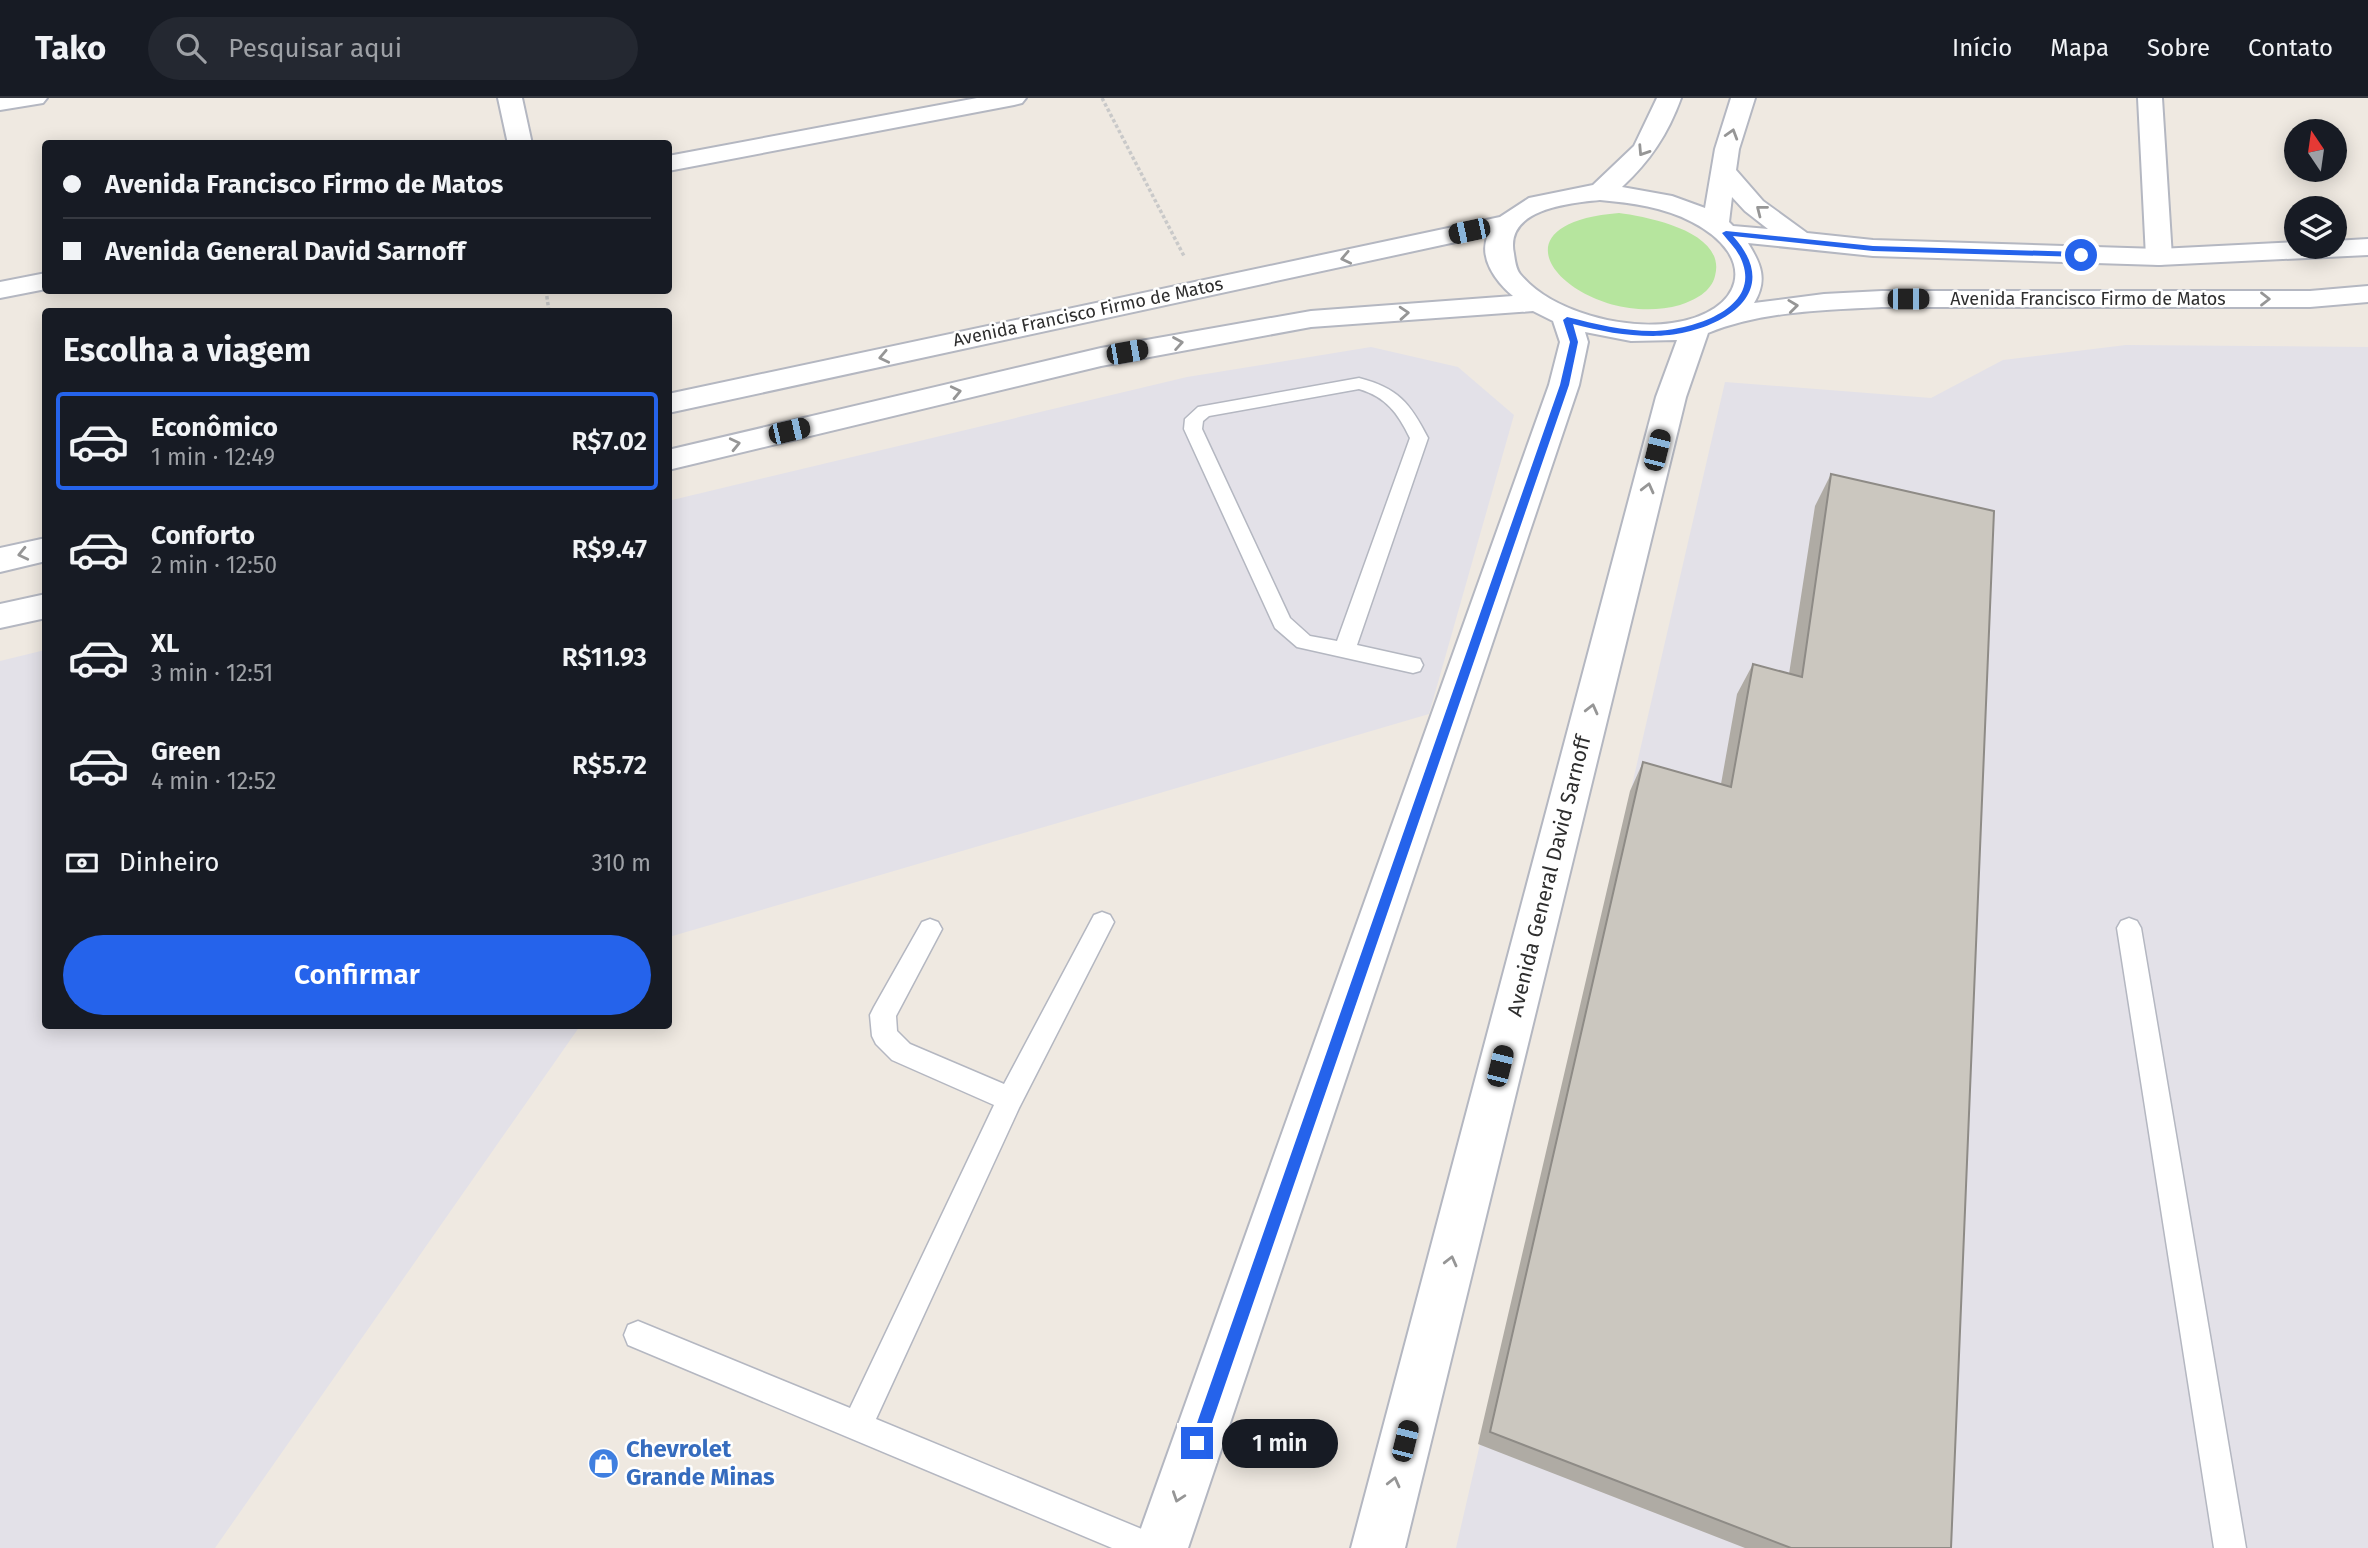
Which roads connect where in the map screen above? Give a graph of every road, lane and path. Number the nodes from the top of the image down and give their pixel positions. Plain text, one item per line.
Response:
1 (35, 98) edge
2 (510, 98) edge
3 (1014, 98) edge
4 (1102, 98) edge
5 (1669, 98) edge
6 (1743, 98) edge
7 (2150, 98) edge
8 (0, 103) edge
9 (519, 140) edge
10 (672, 163) edge
11 (1724, 171) junction
12 (1600, 192) junction
13 (1508, 223) junction
14 (1720, 229) junction
15 (1804, 243) junction
16 (2368, 247) edge
17 (2159, 257) junction
18 (42, 282) edge
19 (1200, 287) junction
20 (0, 290) edge
21 (2368, 294) edge
22 (1551, 312) junction
23 (1711, 321) junction
24 (672, 403) edge
25 (672, 459) edge
26 (42, 550) edge
27 (0, 560) edge
28 (42, 607) edge
29 (0, 617) edge
30 (1344, 652) junction
31 (1413, 666) dead end
32 (1102, 922) dead end
33 (2129, 928) dead end
34 (930, 929) dead end
35 (1010, 1099) junction
36 (638, 1335) dead end
37 (858, 1425) junction
38 (1150, 1548) edge
39 (1161, 1548) edge
40 (1378, 1548) edge
41 (2230, 1548) edge

1 - 8 street
2 - 9 street
3 - 10 street
4 - 19 path
5 -> 12 street
11 -> 6 street
7 - 17 street
11 - 14 street
15 -> 11 street
12 - 13 street
12 - 14 street
13 -> 19 street, Avenida Francisco Firmo de Matos
13 - 22 street
14 - 15 street, Avenida Francisco Firmo de Matos
14 - 23 street
15 - 17 street, Avenida Francisco Firmo de Matos
16 - 17 street, Avenida Francisco Firmo de Matos
18 - 20 street
19 -> 24 street, Avenida Francisco Firmo de Matos
23 -> 21 street, Avenida Francisco Firmo de Matos
22 - 23 street
25 -> 22 street
22 -> 39 street
40 -> 23 street, Avenida General David Sarnoff
26 -> 27 street
28 - 29 street
30 - 30 lane
30 - 31 lane
32 - 35 lane
33 - 41 lane
34 - 35 lane
35 - 37 lane
36 - 37 lane
37 - 38 lane

